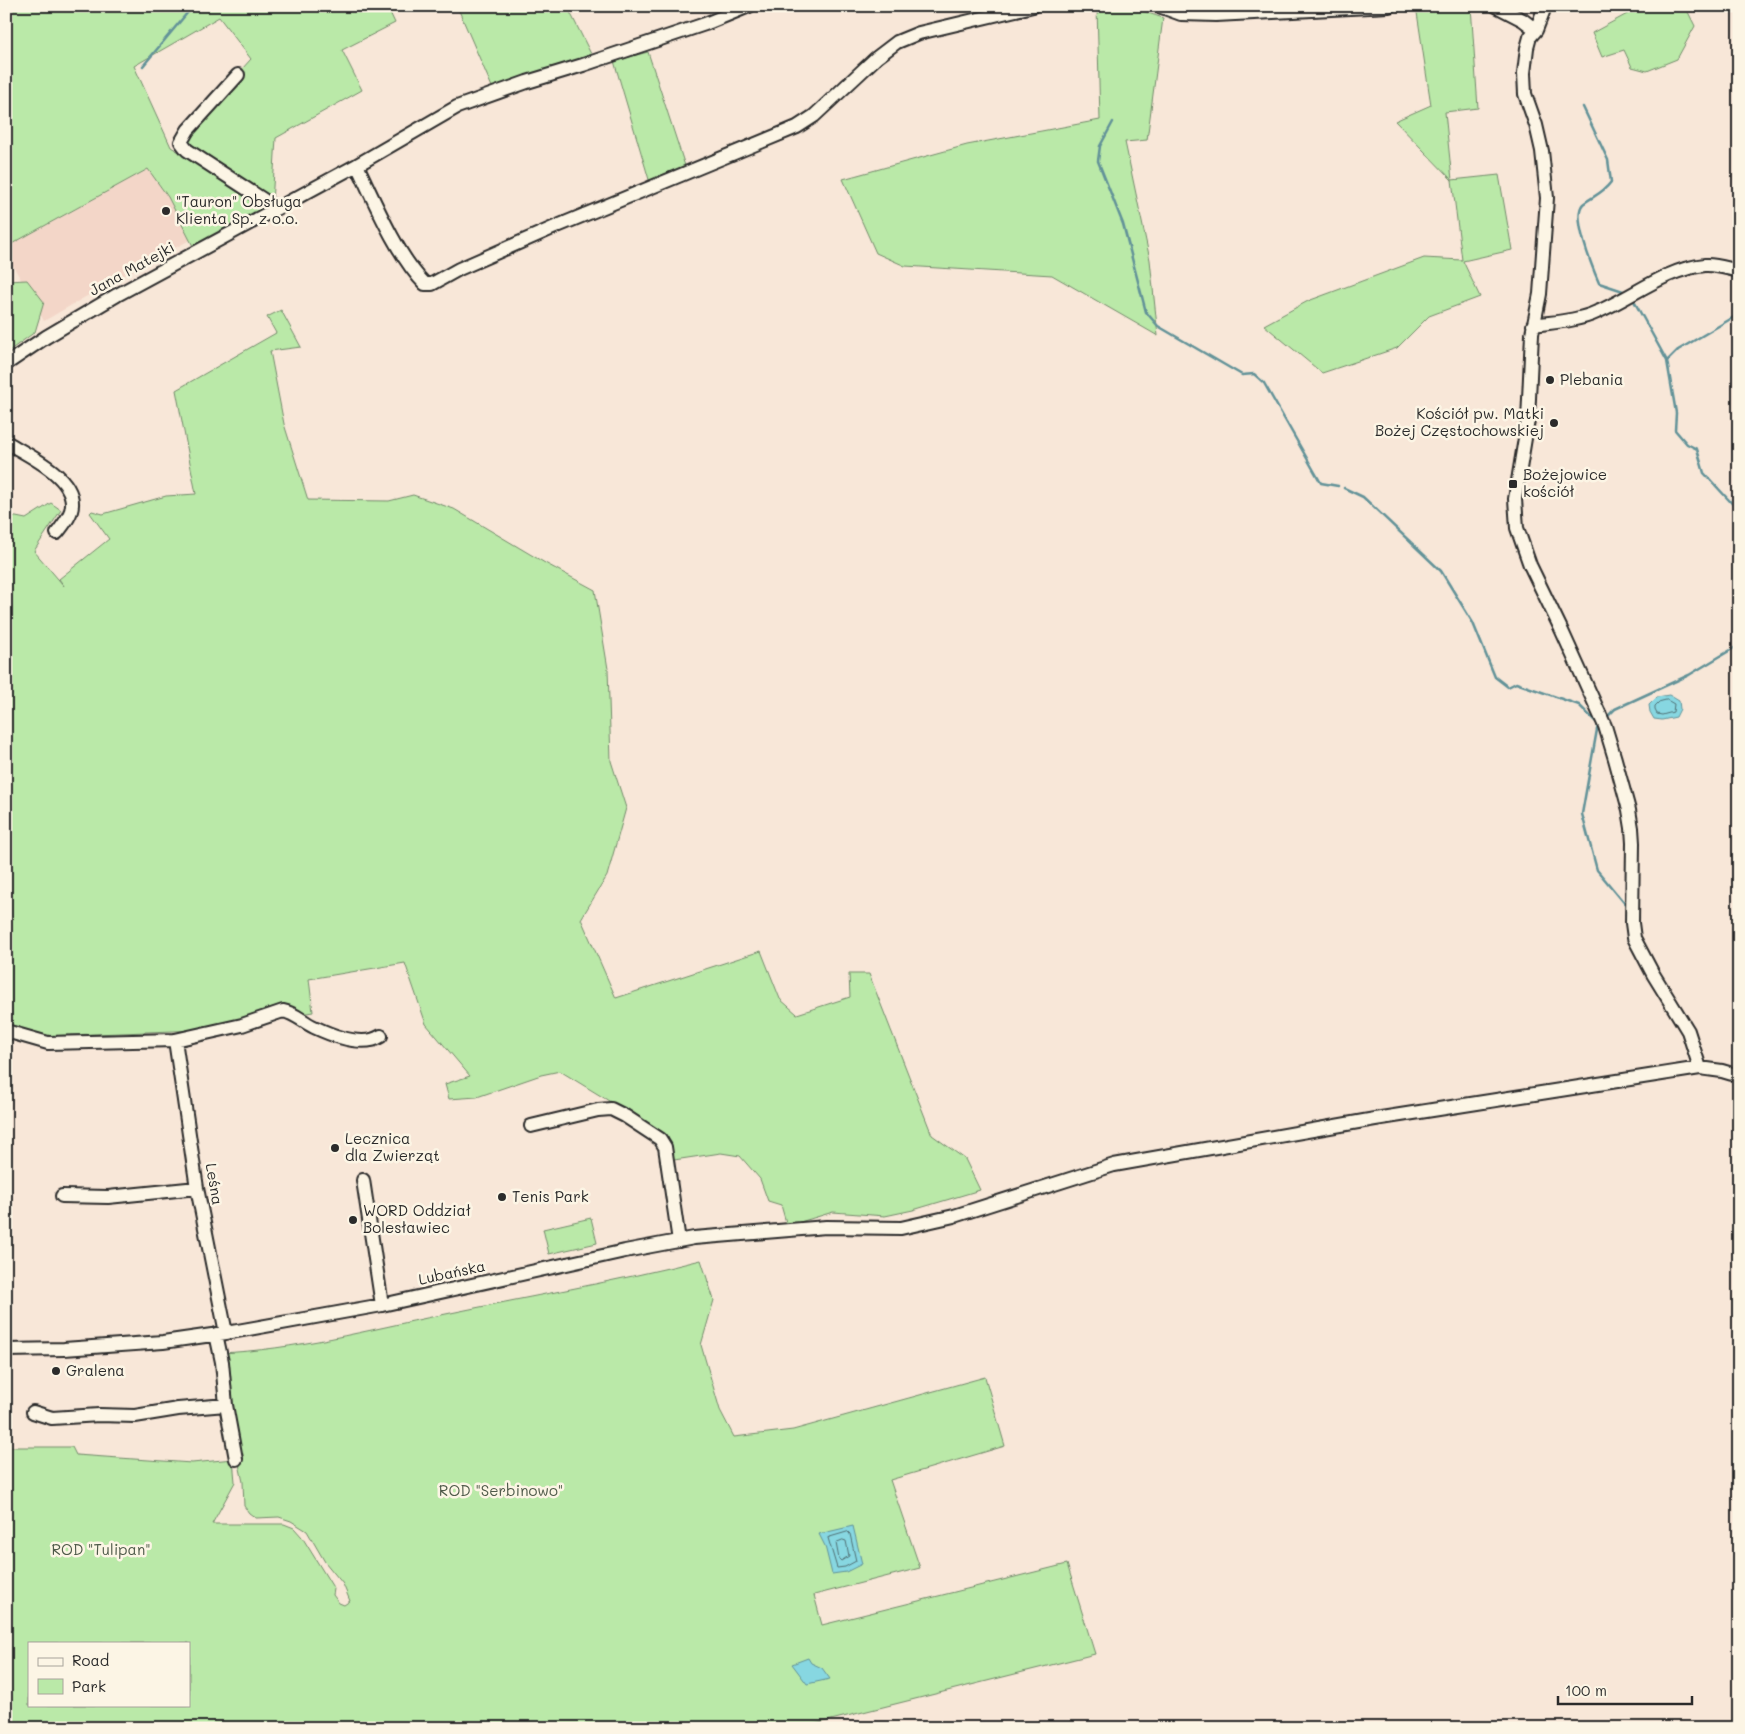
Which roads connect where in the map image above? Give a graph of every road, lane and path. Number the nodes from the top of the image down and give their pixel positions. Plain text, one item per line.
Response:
1 (748, 6) edge
2 (1033, 6) edge
3 (1159, 6) edge
4 (1389, 6) edge
5 (1496, 6) edge
6 (1543, 6) edge
7 (1536, 30) junction
8 (238, 75) dead end
9 (357, 165) junction
10 (276, 208) junction
11 (1739, 271) edge
12 (1533, 325) junction
13 (6, 364) edge
14 (6, 442) edge
15 (57, 533) dead end
16 (6, 1031) edge
17 (381, 1036) dead end
18 (175, 1040) junction
19 (1700, 1068) junction
20 (1739, 1076) edge
21 (531, 1126) dead end
22 (363, 1180) dead end
23 (197, 1188) junction
24 (62, 1196) dead end
25 (679, 1241) junction
26 (382, 1305) junction
27 (221, 1334) junction
28 (6, 1350) edge
29 (226, 1405) junction
30 (33, 1412) dead end
31 (236, 1459) dead end

1 - 9 street, Jana Matejki
2 - 9 street
3 - 4 street
5 - 7 street
6 - 7 street
7 - 12 street
8 - 10 street
9 - 10 street, Jana Matejki
10 - 13 street, Jana Matejki
11 - 12 street
12 - 19 street
14 - 15 street
16 - 18 street
17 - 18 street
18 - 23 street, Leśna
19 - 20 street, Lubańska
19 - 25 street, Lubańska
21 - 25 street
22 - 26 street
23 - 24 street
23 - 27 street, Leśna
25 - 26 street, Lubańska
26 - 27 street, Lubańska
27 - 28 street, Lubańska
27 - 29 street
29 - 30 street
29 - 31 street

